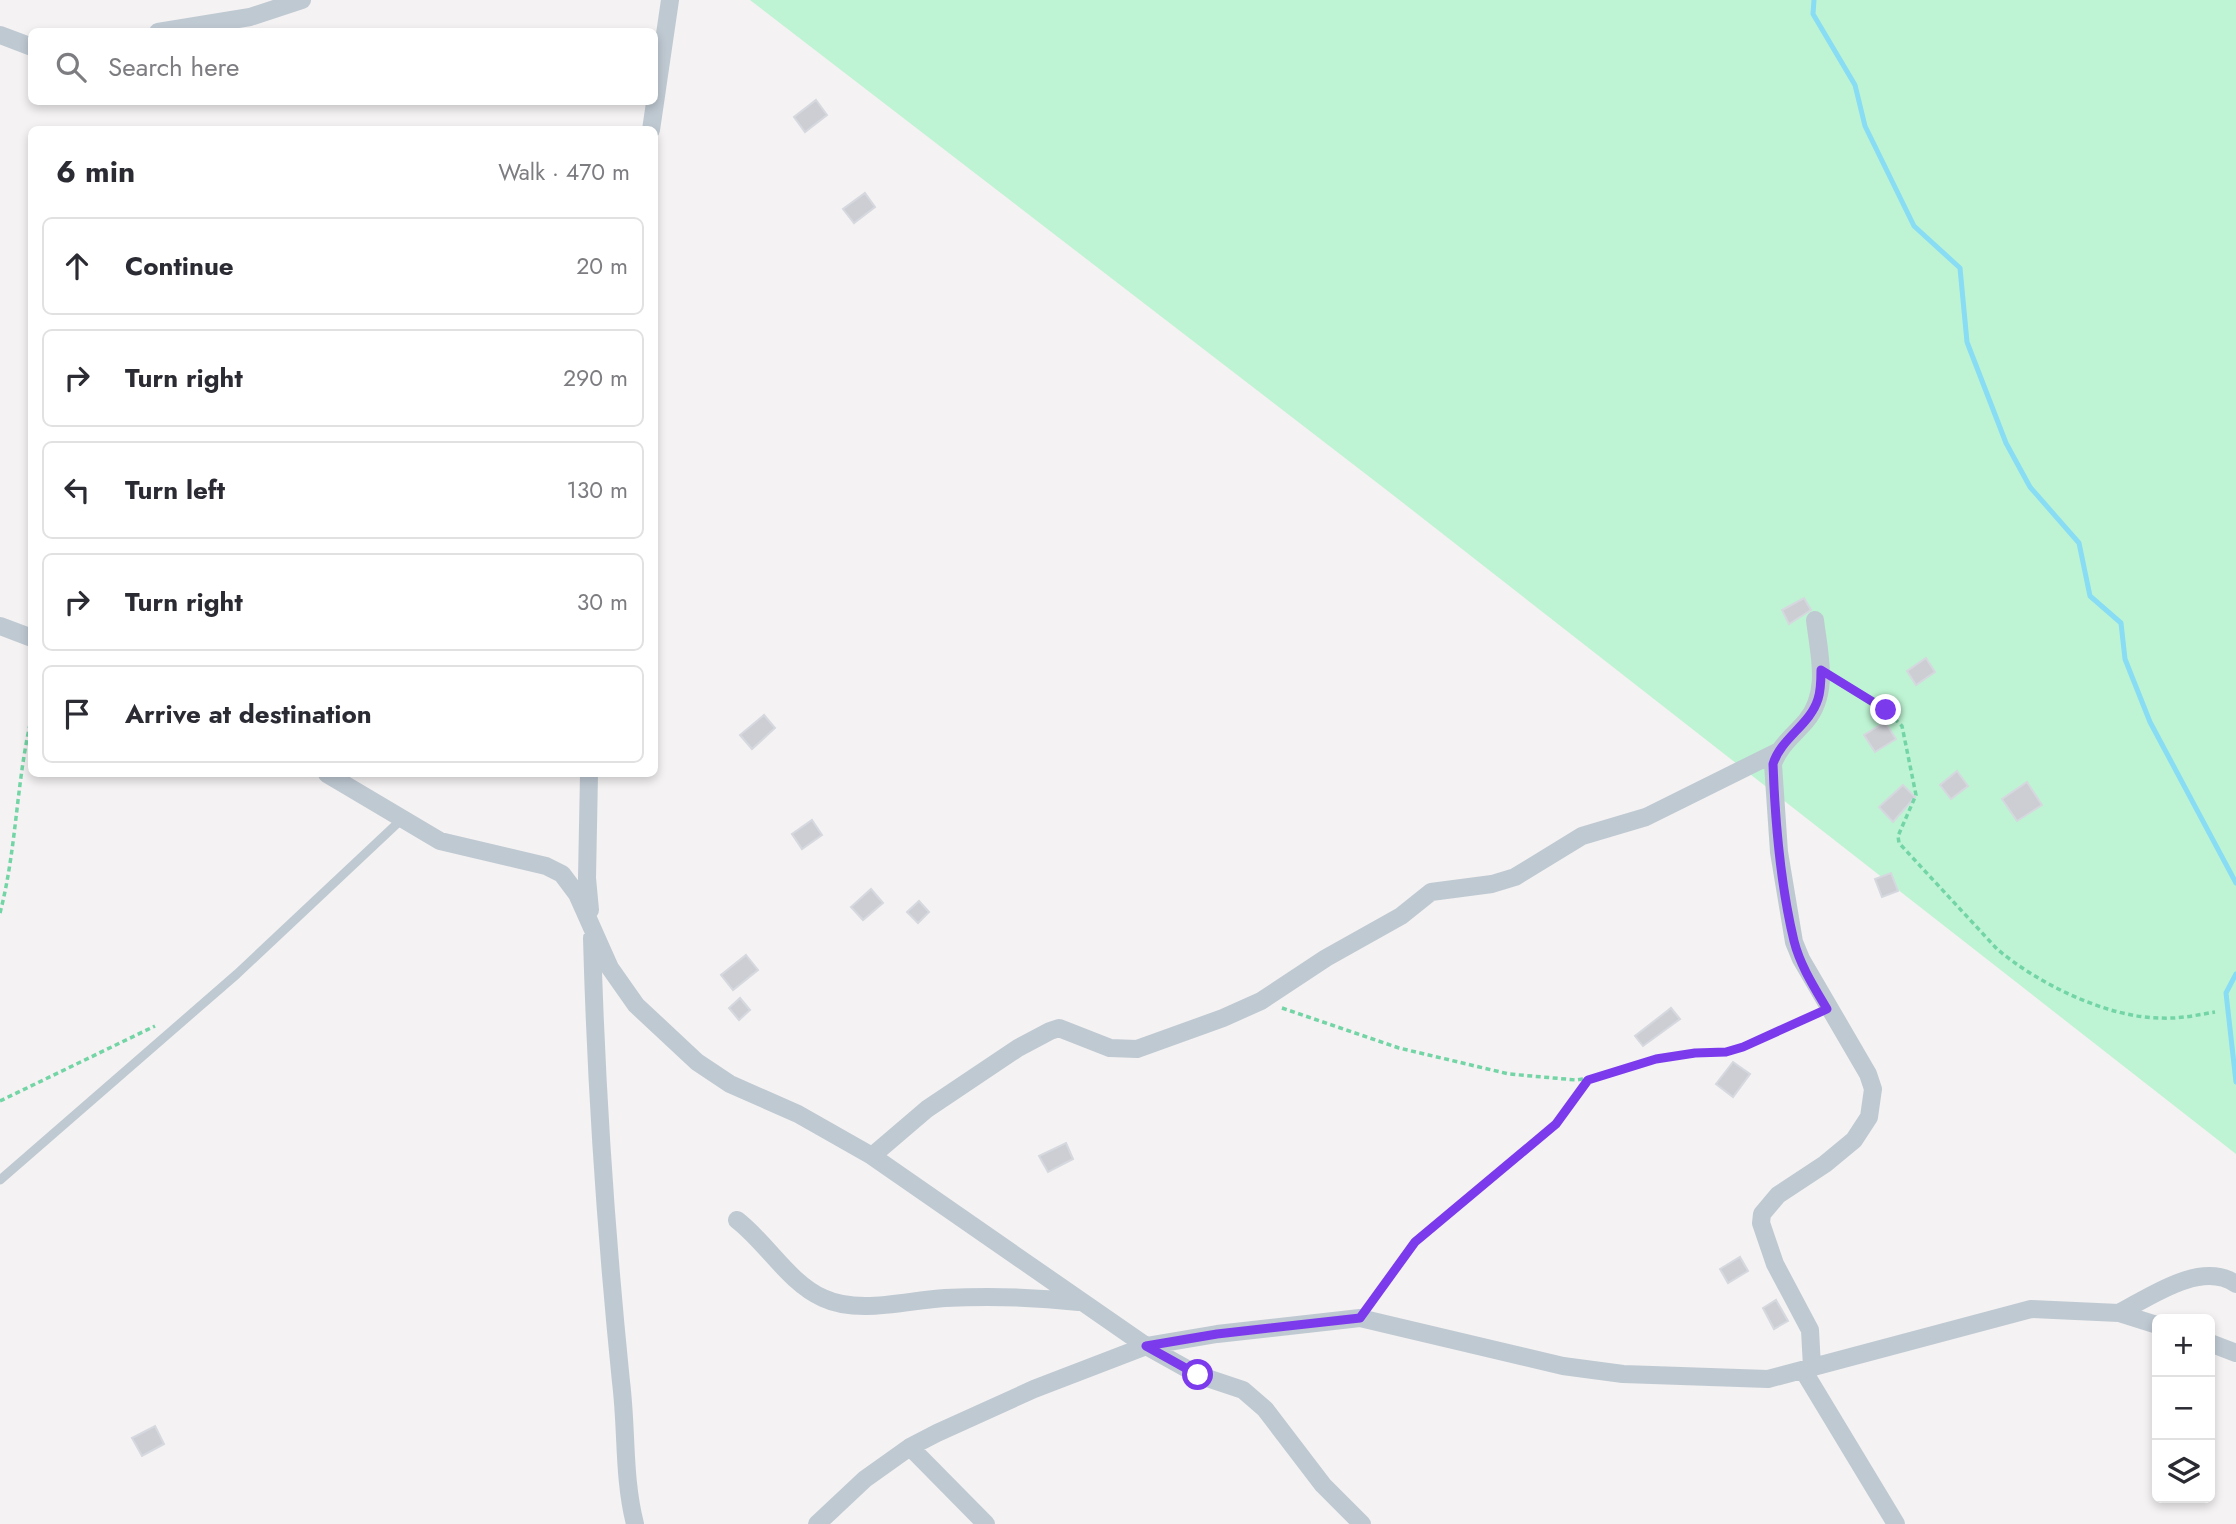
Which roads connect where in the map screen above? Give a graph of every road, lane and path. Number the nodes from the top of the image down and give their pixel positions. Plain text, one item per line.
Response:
1 (302, 0) edge
2 (670, 0) edge
3 (183, 28) edge
4 (0, 35) edge
5 (28, 46) edge
6 (658, 82) edge
7 (655, 105) edge
8 (652, 126) edge
9 (1815, 620) dead end
10 (0, 626) edge
11 (28, 636) edge
12 (1821, 670) junction
13 (28, 731) edge
14 (1777, 752) junction
15 (332, 777) edge
16 (589, 777) edge
17 (402, 819) junction
18 (0, 913) edge
19 (592, 928) junction
20 (1261, 1000) junction
21 (1827, 1009) junction
22 (2215, 1012) dead end
23 (159, 1024) dead end
24 (1588, 1080) junction
25 (0, 1101) edge
26 (872, 1156) junction
27 (0, 1180) edge
28 (737, 1220) dead end
29 (2236, 1284) edge
30 (1082, 1303) junction
31 (2119, 1313) junction
32 (1360, 1318) junction
33 (2152, 1323) edge
34 (2215, 1345) edge
35 (1146, 1346) junction
36 (2236, 1353) edge
37 (1807, 1368) junction
38 (910, 1447) junction
39 (635, 1524) edge
40 (817, 1524) edge
41 (986, 1524) edge
42 (1362, 1524) edge
43 (1896, 1524) edge

1 - 3 street
2 - 6 street
4 - 5 street
7 - 8 street
9 - 12 street
10 - 11 street
12 - 14 street
12 - 22 path
13 - 18 path
14 - 20 street
14 - 21 street
15 - 17 street
16 - 19 street
17 - 19 street
17 - 27 lane
19 - 26 street
19 - 39 street
20 - 24 path
20 - 26 street
21 - 24 path
21 - 37 street
23 - 25 path
24 - 32 path
26 - 30 street
28 - 30 street
29 - 31 street
30 - 35 street
31 - 33 street
31 - 37 street
32 - 35 street
32 - 37 street
34 - 36 street
35 - 38 street
35 - 42 street
37 - 43 street
38 - 40 street
38 - 41 street

